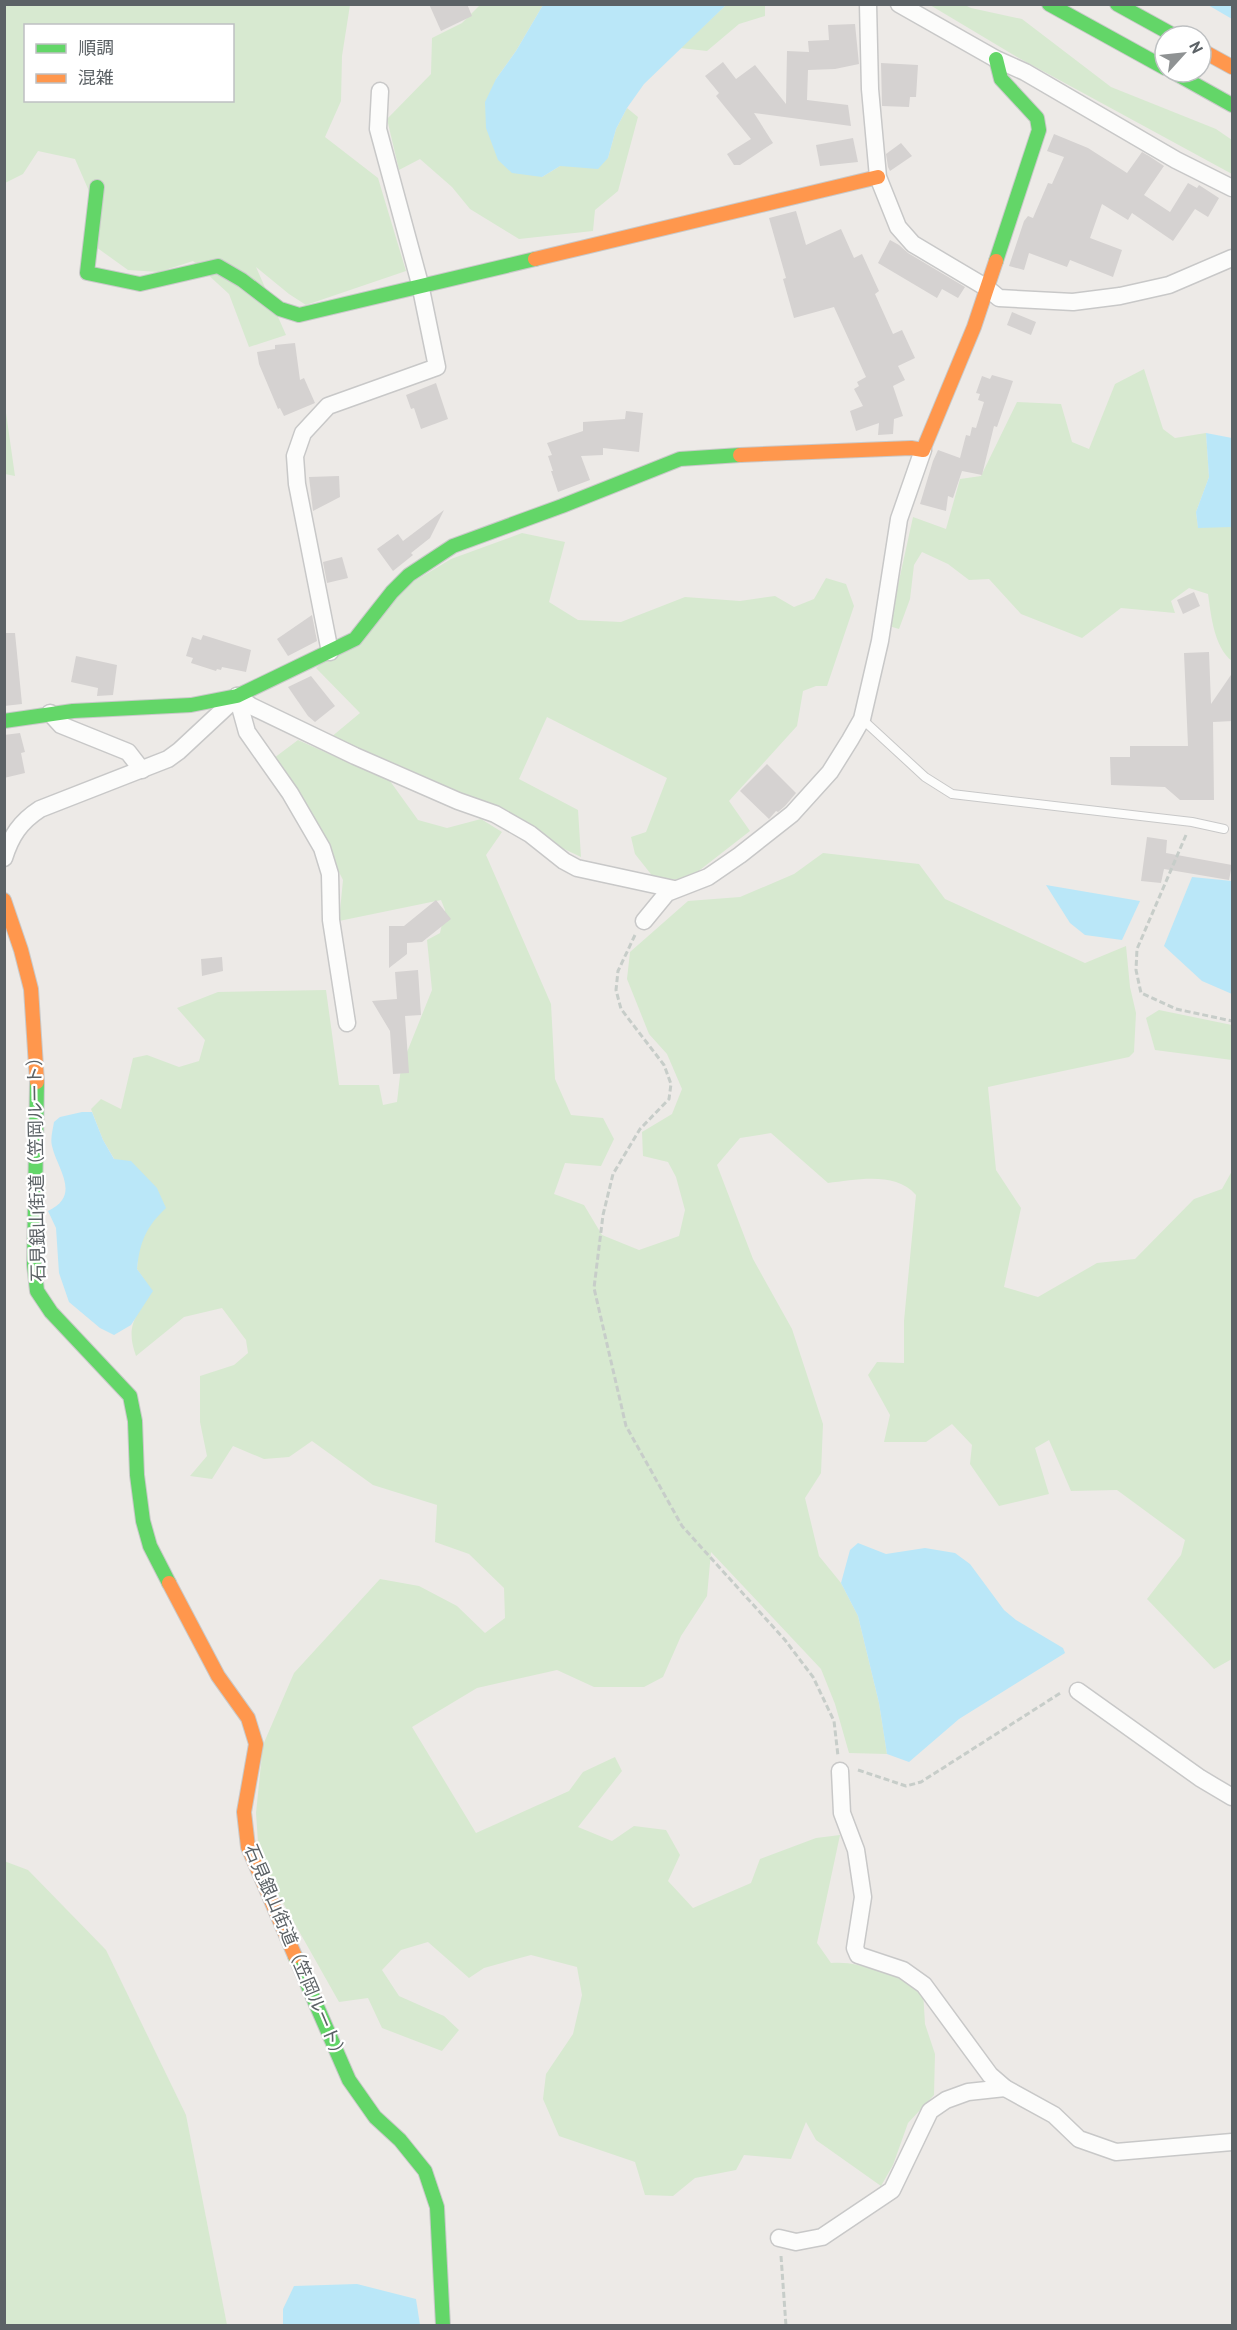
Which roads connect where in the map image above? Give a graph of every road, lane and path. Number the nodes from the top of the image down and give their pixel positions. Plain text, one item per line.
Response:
1 (868, 4) edge
2 (899, 4) edge
3 (1049, 4) edge
4 (1117, 4) edge
5 (1153, 24) edge
6 (1213, 56) edge
7 (996, 59) junction
8 (1153, 61) edge
9 (1233, 67) edge
10 (1195, 84) edge
11 (380, 91) dead end
12 (1233, 105) edge
13 (878, 177) junction
14 (97, 187) dead end
15 (1233, 188) edge
16 (1233, 258) edge
17 (420, 284) junction
18 (987, 288) junction
19 (923, 450) junction
20 (330, 652) junction
21 (237, 696) junction
22 (50, 713) junction
23 (862, 719) junction
24 (4, 721) edge
25 (142, 770) junction
26 (1192, 822) junction
27 (1224, 829) dead end
28 (4, 858) edge
29 (674, 889) junction
30 (4, 900) edge
31 (644, 921) joint
32 (1233, 1021) edge
33 (347, 1023) dead end
34 (1078, 1691) joint
35 (840, 1771) junction
36 (1233, 1797) edge
37 (1005, 2088) junction
38 (1233, 2142) edge
39 (779, 2238) joint
40 (443, 2325) edge
41 (786, 2325) edge

1 - 13 street
2 - 7 street
3 - 8 main road
4 - 5 main road
6 - 9 main road
7 - 15 street
7 - 18 main road
10 - 12 main road
11 - 17 street
13 - 17 main road
13 - 18 street
14 - 17 main road
16 - 18 street
17 - 20 street
18 - 19 main road
19 - 20 main road
19 - 23 street
20 - 21 main road
21 - 22 main road
21 - 25 street
21 - 29 street
21 - 33 street
22 - 24 main road
22 - 25 street
23 - 26 lane
23 - 29 street
25 - 28 street
26 - 27 lane
26 - 32 path
29 - 31 street
30 - 40 main road, 石見銀山街道（笠岡ルート）
31 - 35 path
34 - 35 path
34 - 36 street
35 - 37 street
37 - 38 street
37 - 39 street
39 - 41 path

